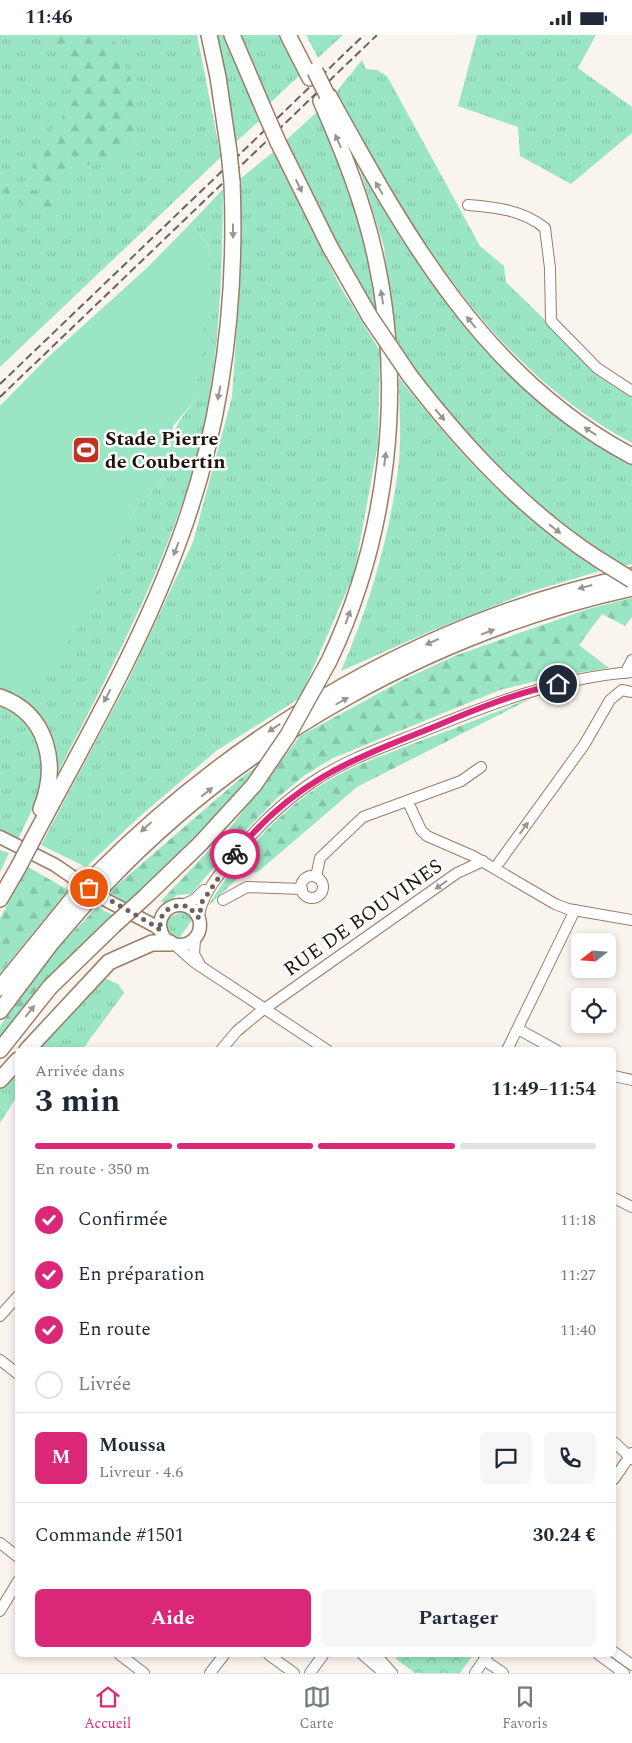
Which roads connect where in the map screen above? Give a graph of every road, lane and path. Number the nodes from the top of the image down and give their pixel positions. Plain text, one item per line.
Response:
1 (209, 35) edge
2 (232, 35) edge
3 (288, 35) edge
4 (296, 35) edge
5 (313, 75) junction
6 (324, 98) junction
7 (468, 205) dead end
8 (632, 391) edge
9 (632, 457) edge
10 (632, 575) edge
11 (632, 580) edge
12 (632, 588) edge
13 (632, 660) edge
14 (628, 673) edge
15 (632, 692) edge
16 (0, 697) edge
17 (481, 767) dead end
18 (408, 802) junction
19 (0, 837) edge
20 (30, 838) junction
21 (0, 843) edge
22 (15, 847) junction
23 (483, 861) junction
24 (225, 867) junction
25 (495, 868) junction
26 (316, 877) junction
27 (101, 879) junction
28 (302, 889) junction
29 (3, 893) edge
30 (79, 901) junction
31 (223, 901) dead end
32 (183, 905) junction
33 (575, 910) junction
34 (166, 911) junction
35 (131, 913) junction
36 (199, 918) junction
37 (632, 920) edge
38 (169, 940) junction
39 (195, 940) junction
40 (203, 967) junction
41 (0, 988) edge
42 (265, 1008) junction
43 (0, 1011) edge
44 (518, 1029) junction
45 (30, 1047) edge
46 (224, 1047) edge
47 (323, 1047) edge
48 (509, 1047) edge
49 (551, 1047) edge
50 (0, 1049) edge
51 (15, 1064) edge
52 (616, 1076) edge
53 (0, 1080) edge
54 (632, 1080) edge
55 (616, 1199) edge
56 (632, 1207) edge
57 (15, 1299) edge
58 (0, 1316) edge
59 (0, 1360) edge
60 (15, 1372) edge
61 (616, 1444) edge
62 (631, 1456) edge
63 (616, 1476) edge
64 (0, 1543) edge
65 (15, 1555) edge
66 (15, 1586) edge
67 (0, 1611) edge
68 (616, 1653) edge
69 (123, 1657) edge
70 (222, 1657) edge
71 (272, 1657) edge
72 (322, 1657) edge
73 (364, 1657) edge
74 (378, 1657) edge
75 (486, 1657) edge
76 (602, 1657) edge
77 (632, 1665) edge
78 (632, 1669) edge
79 (144, 1673) edge
80 (210, 1673) edge
81 (294, 1673) edge
82 (310, 1673) edge
83 (384, 1673) edge
84 (392, 1673) edge
85 (475, 1673) edge
86 (502, 1673) edge
87 (624, 1673) edge
88 (629, 1673) edge

1 -> 20 highway, bridge
2 -> 11 highway, bridge
3 - 5 highway
4 - 5 highway
5 - 6 highway, bridge
9 -> 6 highway
50 -> 6 highway, bridge
7 - 8 street
10 -> 27 highway
27 -> 12 highway
13 - 14 street
14 - 24 street
25 -> 15 street
16 - 20 highway
17 - 18 street
18 - 23 street
18 - 26 street
19 - 22 main road
20 - 29 highway, bridge
21 - 22 main road
22 - 35 main road
23 - 25 street
23 -> 42 street, RUE DE BOUVINES
24 - 32 street
24 - 36 street
25 - 33 street
26 - 28 street
26 - 28 street
27 - 30 highway, bridge
28 - 31 street
30 - 41 highway
30 - 43 highway
32 - 34 main road
32 - 36 main road
33 - 37 street
33 - 44 street
34 - 35 main road
34 - 38 main road
35 - 38 main road
36 - 39 main road
38 - 39 main road
38 - 40 street
38 - 45 highway
39 - 40 street
40 - 42 street
42 - 46 street, RUE DE BOUVINES
42 - 47 street
44 - 48 street
44 - 49 street
51 - 53 highway
52 - 54 street
55 - 56 street
57 - 58 street
59 - 60 street
61 - 62 street
62 - 63 street
64 - 65 street
66 - 67 street
68 - 77 street
69 - 79 street
70 - 80 street
71 - 81 street
72 - 82 street
73 - 83 street
74 - 84 street
75 - 85 street
75 - 86 street
76 - 87 street
78 - 88 street

